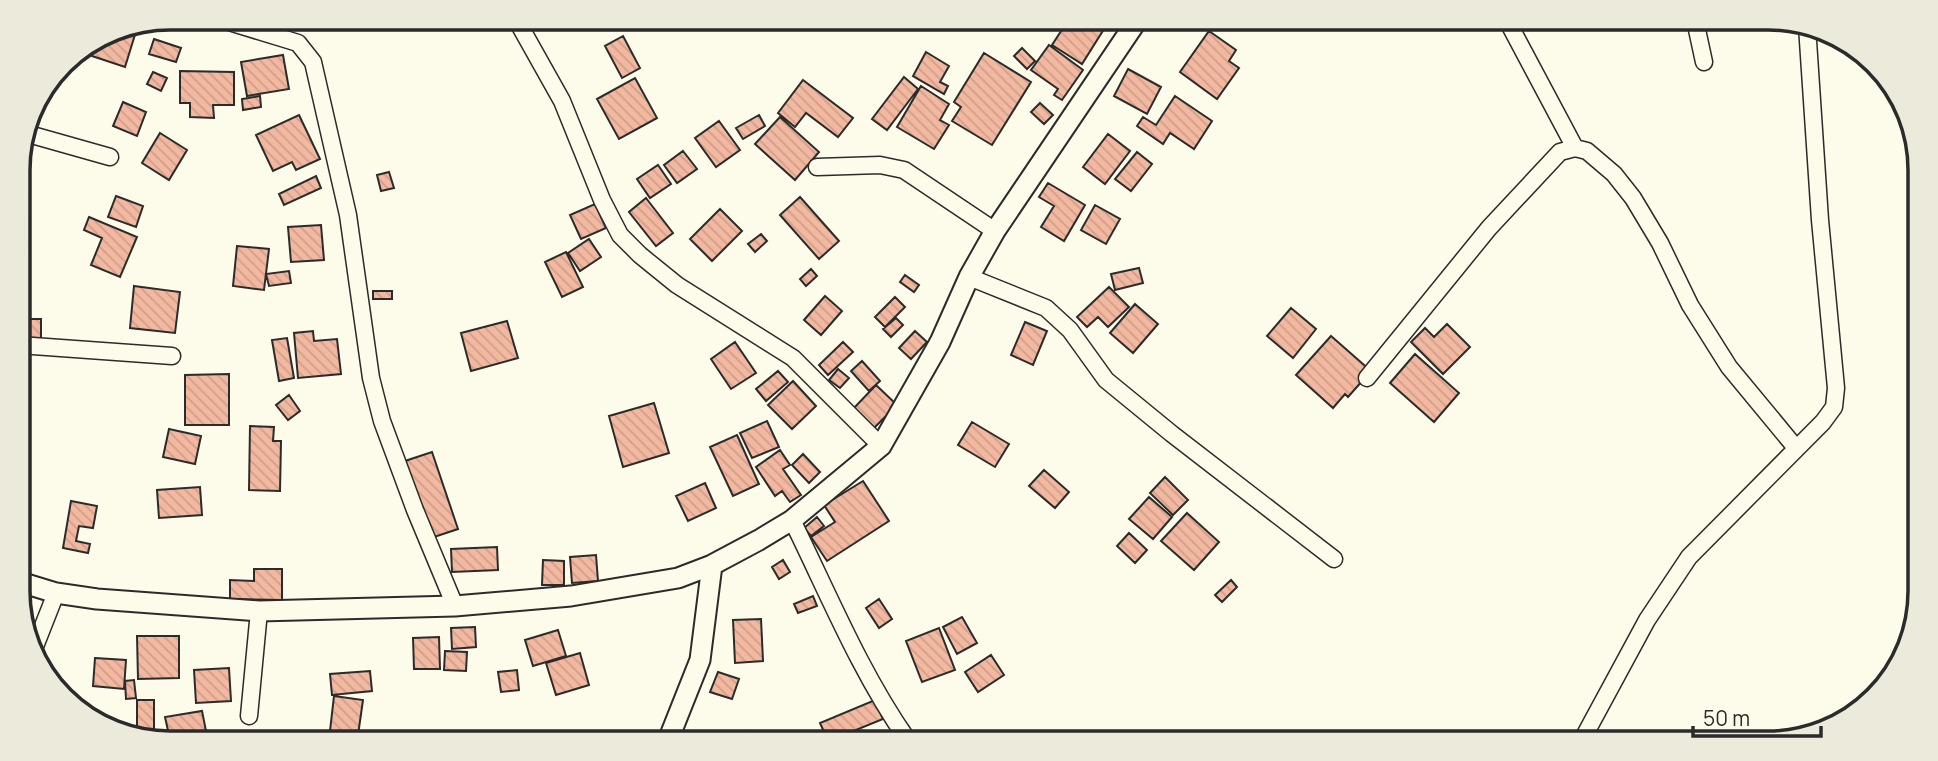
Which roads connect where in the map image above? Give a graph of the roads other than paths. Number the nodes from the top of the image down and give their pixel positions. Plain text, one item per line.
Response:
1 (255, 30) edge
2 (522, 30) edge
3 (1131, 30) edge
4 (1512, 30) edge
5 (1697, 30) edge
6 (1808, 36) edge
7 (1704, 62) dead end
8 (35, 136) edge
9 (1574, 148) junction
10 (110, 157) dead end
11 (817, 167) dead end
12 (995, 230) junction
13 (969, 277) junction
14 (30, 346) edge
15 (172, 356) dead end
16 (1367, 378) dead end
17 (881, 446) junction
18 (1796, 448) junction
19 (792, 520) junction
20 (1334, 559) dead end
21 (712, 565) junction
22 (30, 585) edge
23 (56, 593) junction
24 (455, 606) junction
25 (259, 611) junction
26 (38, 639) edge
27 (250, 716) dead end
28 (672, 731) edge
29 (901, 731) edge
30 (1587, 731) edge

1 - 24 street
2 - 17 street
3 - 12 street
4 - 9 street
5 - 7 street
6 - 18 street
8 - 10 street
9 - 16 street
9 - 18 street
11 - 12 street
12 - 13 street
13 - 17 street
13 - 20 street
14 - 15 street
17 - 19 street
18 - 30 street
19 - 21 street
19 - 29 street
21 - 24 street
21 - 28 street
22 - 23 street
23 - 25 street
23 - 26 street
24 - 25 street
25 - 27 street

